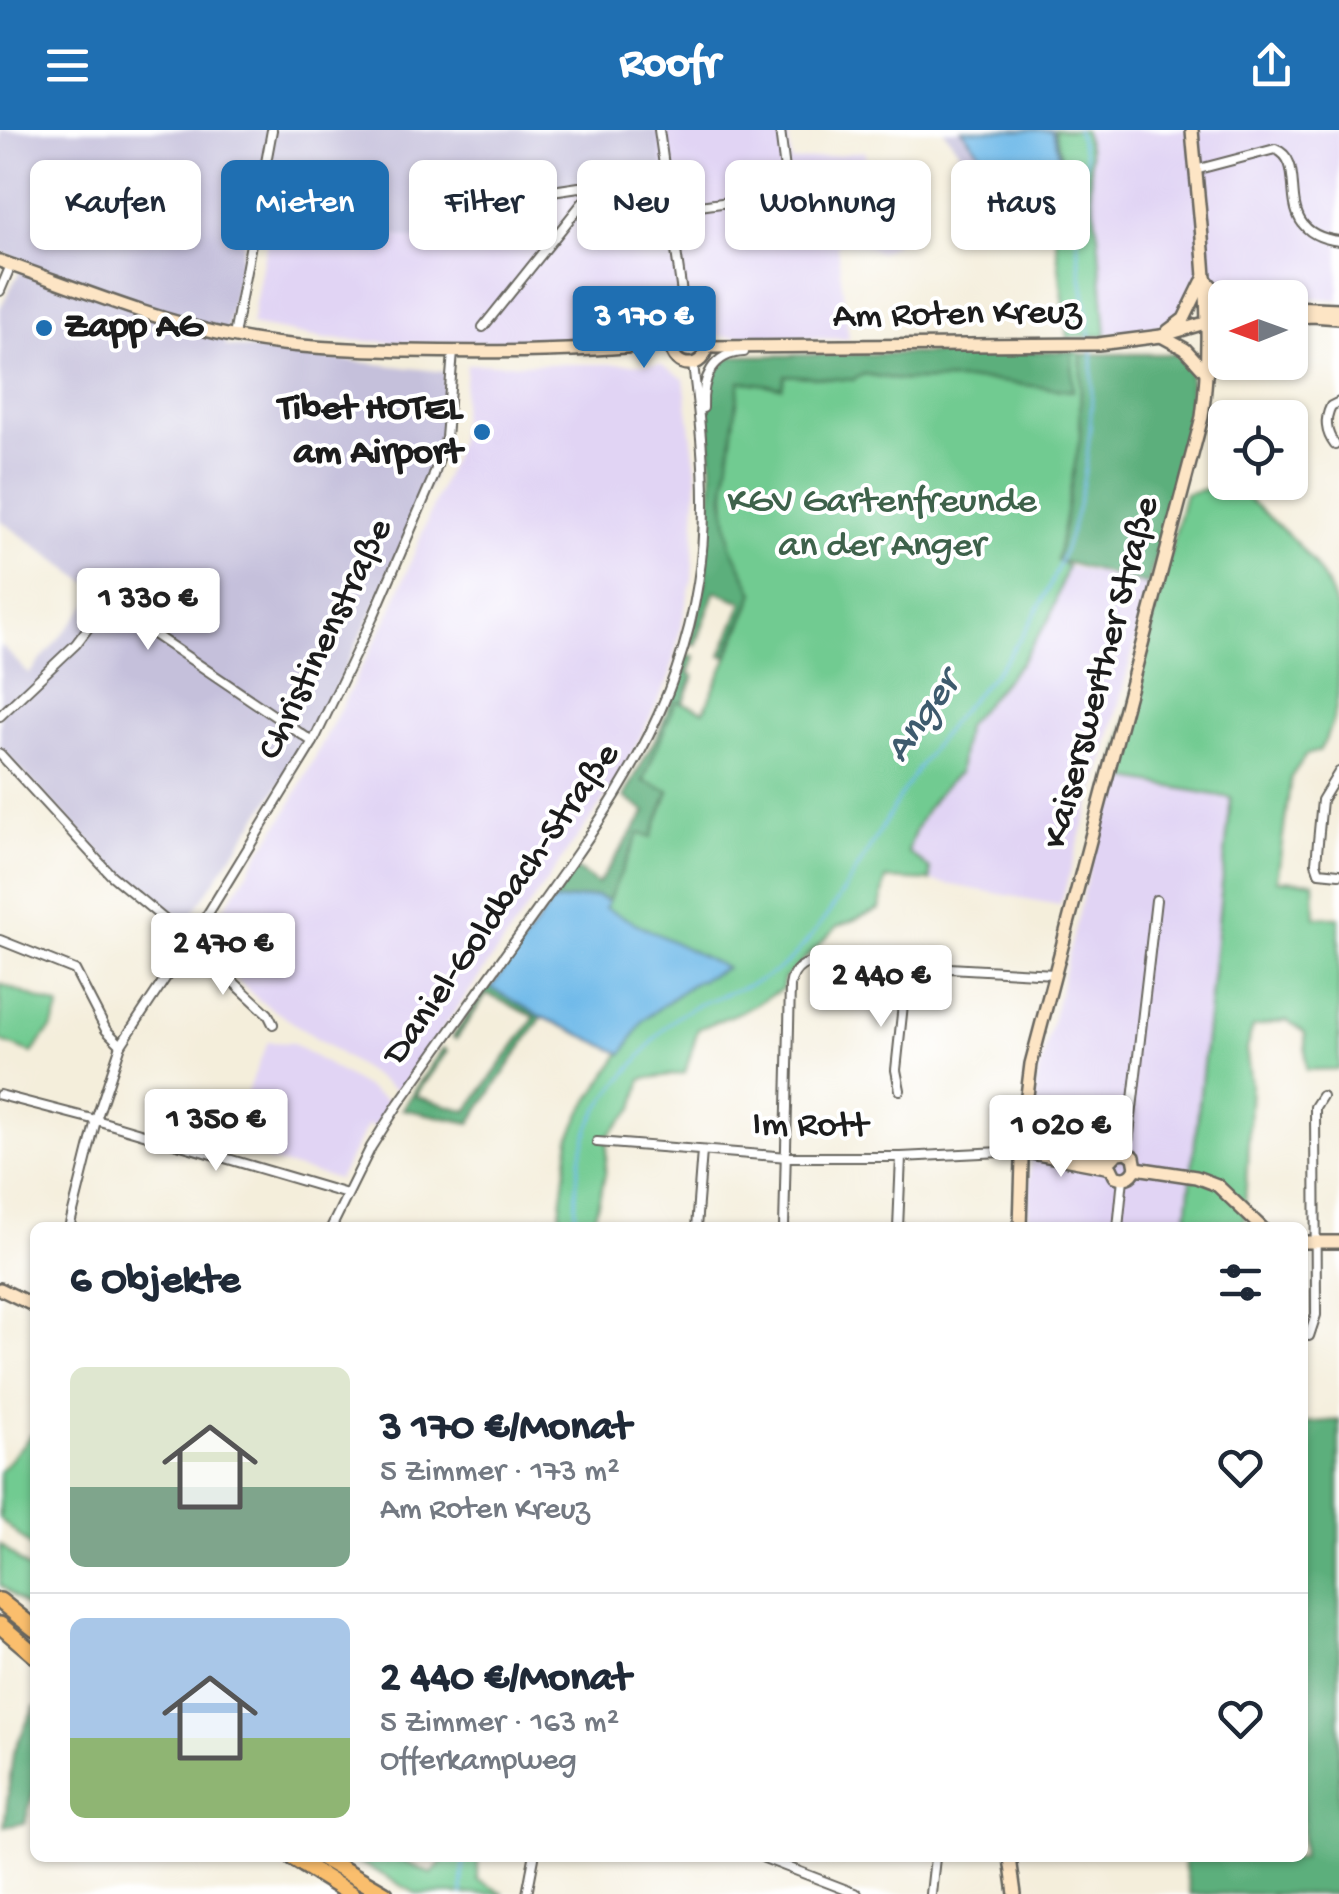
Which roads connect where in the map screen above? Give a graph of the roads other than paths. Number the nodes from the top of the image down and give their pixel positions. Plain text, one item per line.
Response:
1 (272, 130) edge
2 (658, 130) edge
3 (780, 130) edge
4 (1192, 130) edge
5 (663, 160) edge
6 (784, 160) edge
7 (1196, 170) junction
8 (577, 210) edge
9 (1339, 241) edge
10 (676, 250) edge
11 (5, 263) edge
12 (1204, 278) junction
13 (1208, 282) edge
14 (0, 291) edge
15 (1308, 308) edge
16 (1339, 309) edge
17 (1308, 318) edge
18 (1339, 318) edge
19 (1207, 324) junction
20 (482, 327) dead end
21 (687, 329) junction
22 (234, 336) junction
23 (1161, 336) junction
24 (707, 346) junction
25 (672, 348) junction
26 (827, 348) junction
27 (453, 352) junction
28 (693, 364) junction
29 (1207, 373) junction
30 (1339, 402) edge
31 (702, 432) junction
32 (1335, 445) dead end
33 (0, 716) edge
34 (313, 742) junction
35 (1, 756) edge
36 (1339, 772) edge
37 (1339, 874) edge
38 (1156, 900) dead end
39 (192, 931) junction
40 (0, 940) edge
41 (190, 946) junction
42 (906, 967) junction
43 (1054, 974) junction
44 (273, 1024) dead end
45 (122, 1045) junction
46 (900, 1090) dead end
47 (0, 1095) edge
48 (1322, 1096) dead end
49 (96, 1120) junction
50 (597, 1142) dead end
51 (702, 1150) junction
52 (1022, 1150) junction
53 (1127, 1152) junction
54 (788, 1157) junction
55 (901, 1157) junction
56 (1111, 1163) junction
57 (1136, 1168) junction
58 (1124, 1178) junction
59 (347, 1194) junction
60 (70, 1222) edge
61 (334, 1222) edge
62 (696, 1222) edge
63 (784, 1222) edge
64 (898, 1222) edge
65 (1020, 1222) edge
66 (1119, 1222) edge
67 (1256, 1222) edge
68 (1309, 1242) edge
69 (1339, 1242) edge
70 (0, 1289) edge
71 (30, 1304) edge
72 (1309, 1336) dead end
73 (0, 1602) edge
74 (0, 1625) edge
75 (30, 1625) edge
76 (30, 1651) edge
77 (300, 1862) edge
78 (330, 1862) edge
79 (533, 1862) edge
80 (774, 1862) edge
81 (801, 1862) edge
82 (934, 1862) edge
83 (1010, 1862) edge
84 (796, 1871) junction
85 (845, 1892) edge
86 (352, 1894) edge
87 (385, 1894) edge
88 (527, 1894) edge
89 (857, 1894) edge
90 (930, 1894) edge
91 (1014, 1894) edge

1 - 22 street
2 - 5 street
3 - 6 street
4 - 7 street, Kaiserswerther Straße
7 - 9 street
7 - 12 street, Kaiserswerther Straße
8 - 20 street
10 - 21 street
11 - 14 street
11 - 22 street
12 - 13 street
12 - 19 street, Kaiserswerther Straße
12 - 23 street
15 - 16 street
17 - 18 street
19 - 23 street, Am Roten Kreuz
19 - 29 street, Kaiserswerther Straße
21 - 24 street
21 - 25 street
22 - 27 street
23 - 26 street, Am Roten Kreuz
23 - 29 street
24 - 26 street, Am Roten Kreuz
24 - 28 street
25 - 27 street
25 - 28 street
26 - 31 street
27 - 34 street, Christinenstraße
28 - 31 street, Daniel-Goldbach-Straße
29 - 43 street, Kaiserswerther Straße
30 - 32 street
31 - 59 street, Daniel-Goldbach-Straße
33 - 34 street
34 - 39 street, Christinenstraße
35 - 39 street
36 - 37 street
38 - 53 street
39 - 41 street
40 - 45 street
41 - 44 street
41 - 45 street
42 - 43 street
42 - 46 street
42 - 54 street
43 - 52 street, Kaiserswerther Straße
45 - 49 street
47 - 49 street
48 - 68 street
49 - 59 street
49 - 60 street
50 - 51 street, Im Rott
51 - 54 street, Im Rott
51 - 62 street
52 - 55 street, Im Rott
52 - 56 street
52 - 65 street, Kaiserswerther Straße
53 - 56 street
53 - 57 street
54 - 55 street, Im Rott
54 - 63 street
55 - 64 street
56 - 58 street
57 - 58 street
57 - 67 street
58 - 66 street
59 - 61 street, Daniel-Goldbach-Straße
68 - 69 street
68 - 72 street
70 - 71 street
73 - 75 highway
74 - 76 highway
77 - 86 highway
78 - 87 highway
79 - 88 street
80 - 84 street
81 - 84 street
82 - 90 street
83 - 91 street
84 - 85 street
85 - 89 street

